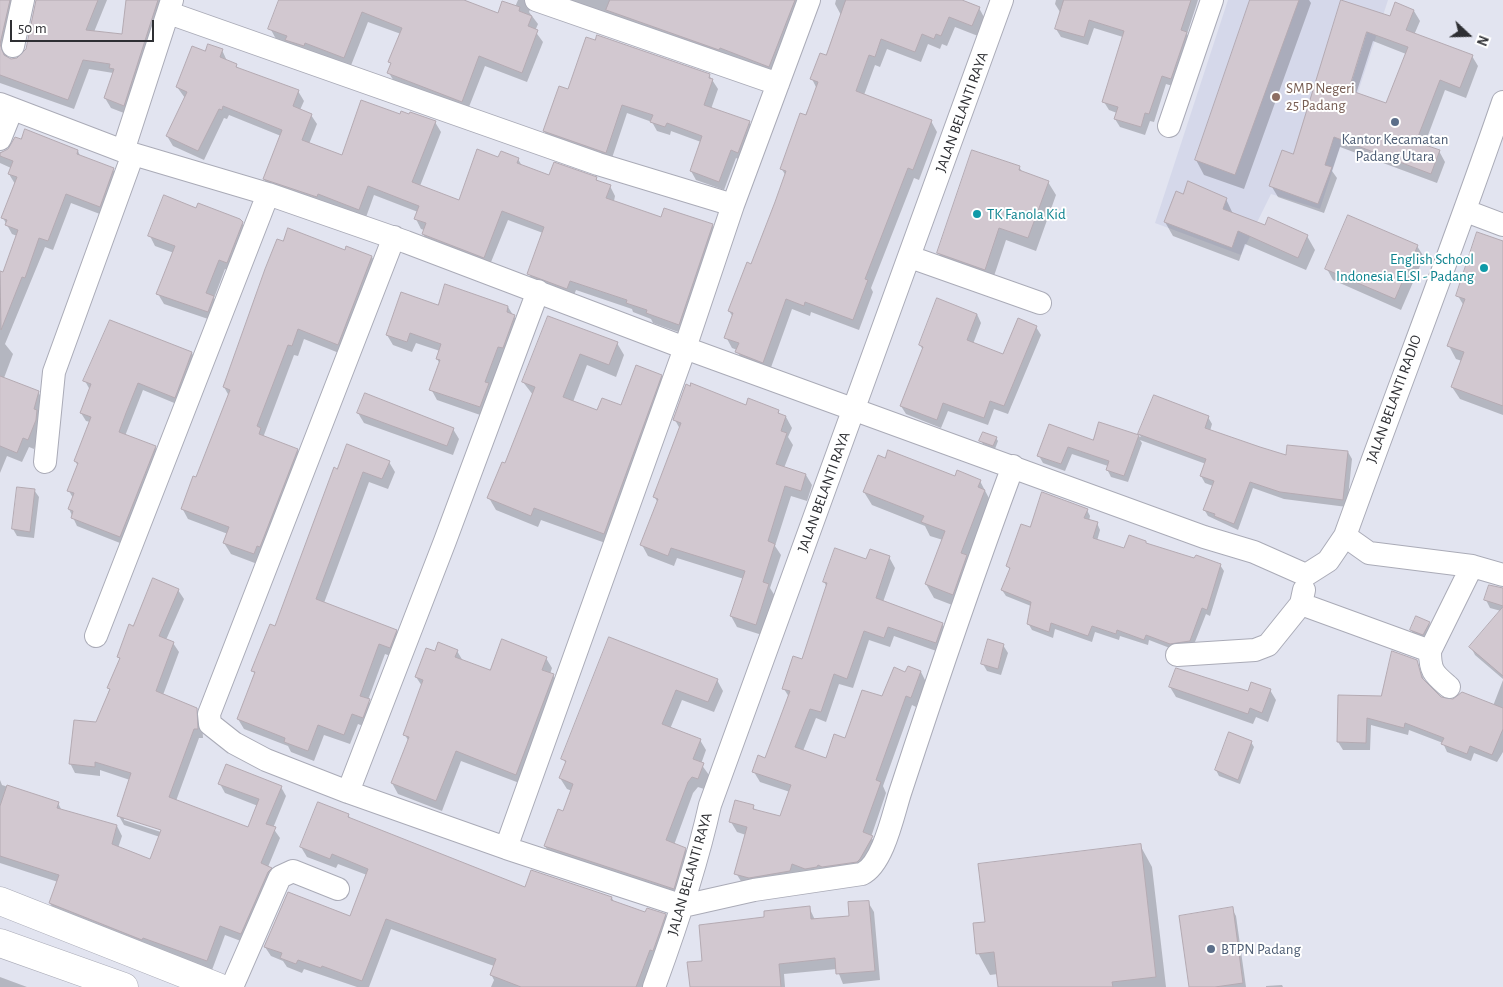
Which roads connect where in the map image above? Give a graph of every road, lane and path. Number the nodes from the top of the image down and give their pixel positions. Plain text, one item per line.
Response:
1 (23, 0) edge
2 (536, 0) edge
3 (809, 0) edge
4 (1002, 0) edge
5 (1212, 0) edge
6 (170, 6) edge
7 (12, 46) dead end
8 (778, 84) junction
9 (1503, 102) edge
10 (6, 106) edge
11 (1169, 126) dead end
12 (0, 139) edge
13 (128, 153) junction
14 (268, 194) junction
15 (733, 205) junction
16 (1466, 211) junction
17 (1503, 225) edge
18 (394, 238) junction
19 (910, 257) junction
20 (538, 291) junction
21 (1040, 303) dead end
22 (685, 348) junction
23 (854, 410) junction
24 (45, 462) dead end
25 (1013, 466) junction
26 (1345, 536) junction
27 (1472, 566) junction
28 (1306, 575) junction
29 (1503, 575) edge
30 (1301, 604) junction
31 (96, 636) dead end
32 (1430, 651) junction
33 (1177, 655) dead end
34 (1449, 686) dead end
35 (348, 792) junction
36 (506, 848) junction
37 (338, 889) dead end
38 (0, 901) edge
39 (683, 906) junction
40 (0, 943) edge
41 (141, 956) junction
42 (124, 987) edge
43 (130, 987) edge
44 (218, 987) edge
45 (232, 987) edge
46 (654, 987) edge

1 - 7 street
2 - 8 street
3 - 8 street
4 - 19 street, JALAN BELANTI RAYA
5 - 11 street
6 - 13 street
6 - 15 street
8 - 15 street
9 - 16 street
10 - 12 street
10 - 13 street
13 - 14 street
13 - 24 street
14 - 18 street
14 - 31 street
15 - 22 street
16 - 17 street
16 - 26 street, JALAN BELANTI RADIO
18 - 20 street
18 - 35 street
19 - 21 street
19 - 23 street, JALAN BELANTI RAYA
20 - 22 street
20 - 35 street
22 - 23 street
22 - 36 street
23 - 25 street
23 - 39 street, JALAN BELANTI RAYA
25 - 28 street
25 - 39 street
26 - 27 street
26 - 28 street, JALAN BELANTI RADIO
27 - 29 street
27 - 32 street
28 - 30 street
30 - 32 street
30 - 33 street
32 - 34 street
35 - 36 street
36 - 39 street
37 - 45 street
38 - 41 main road
39 - 46 street, JALAN BELANTI RAYA
40 - 42 main road
41 - 43 main road
41 - 44 main road

